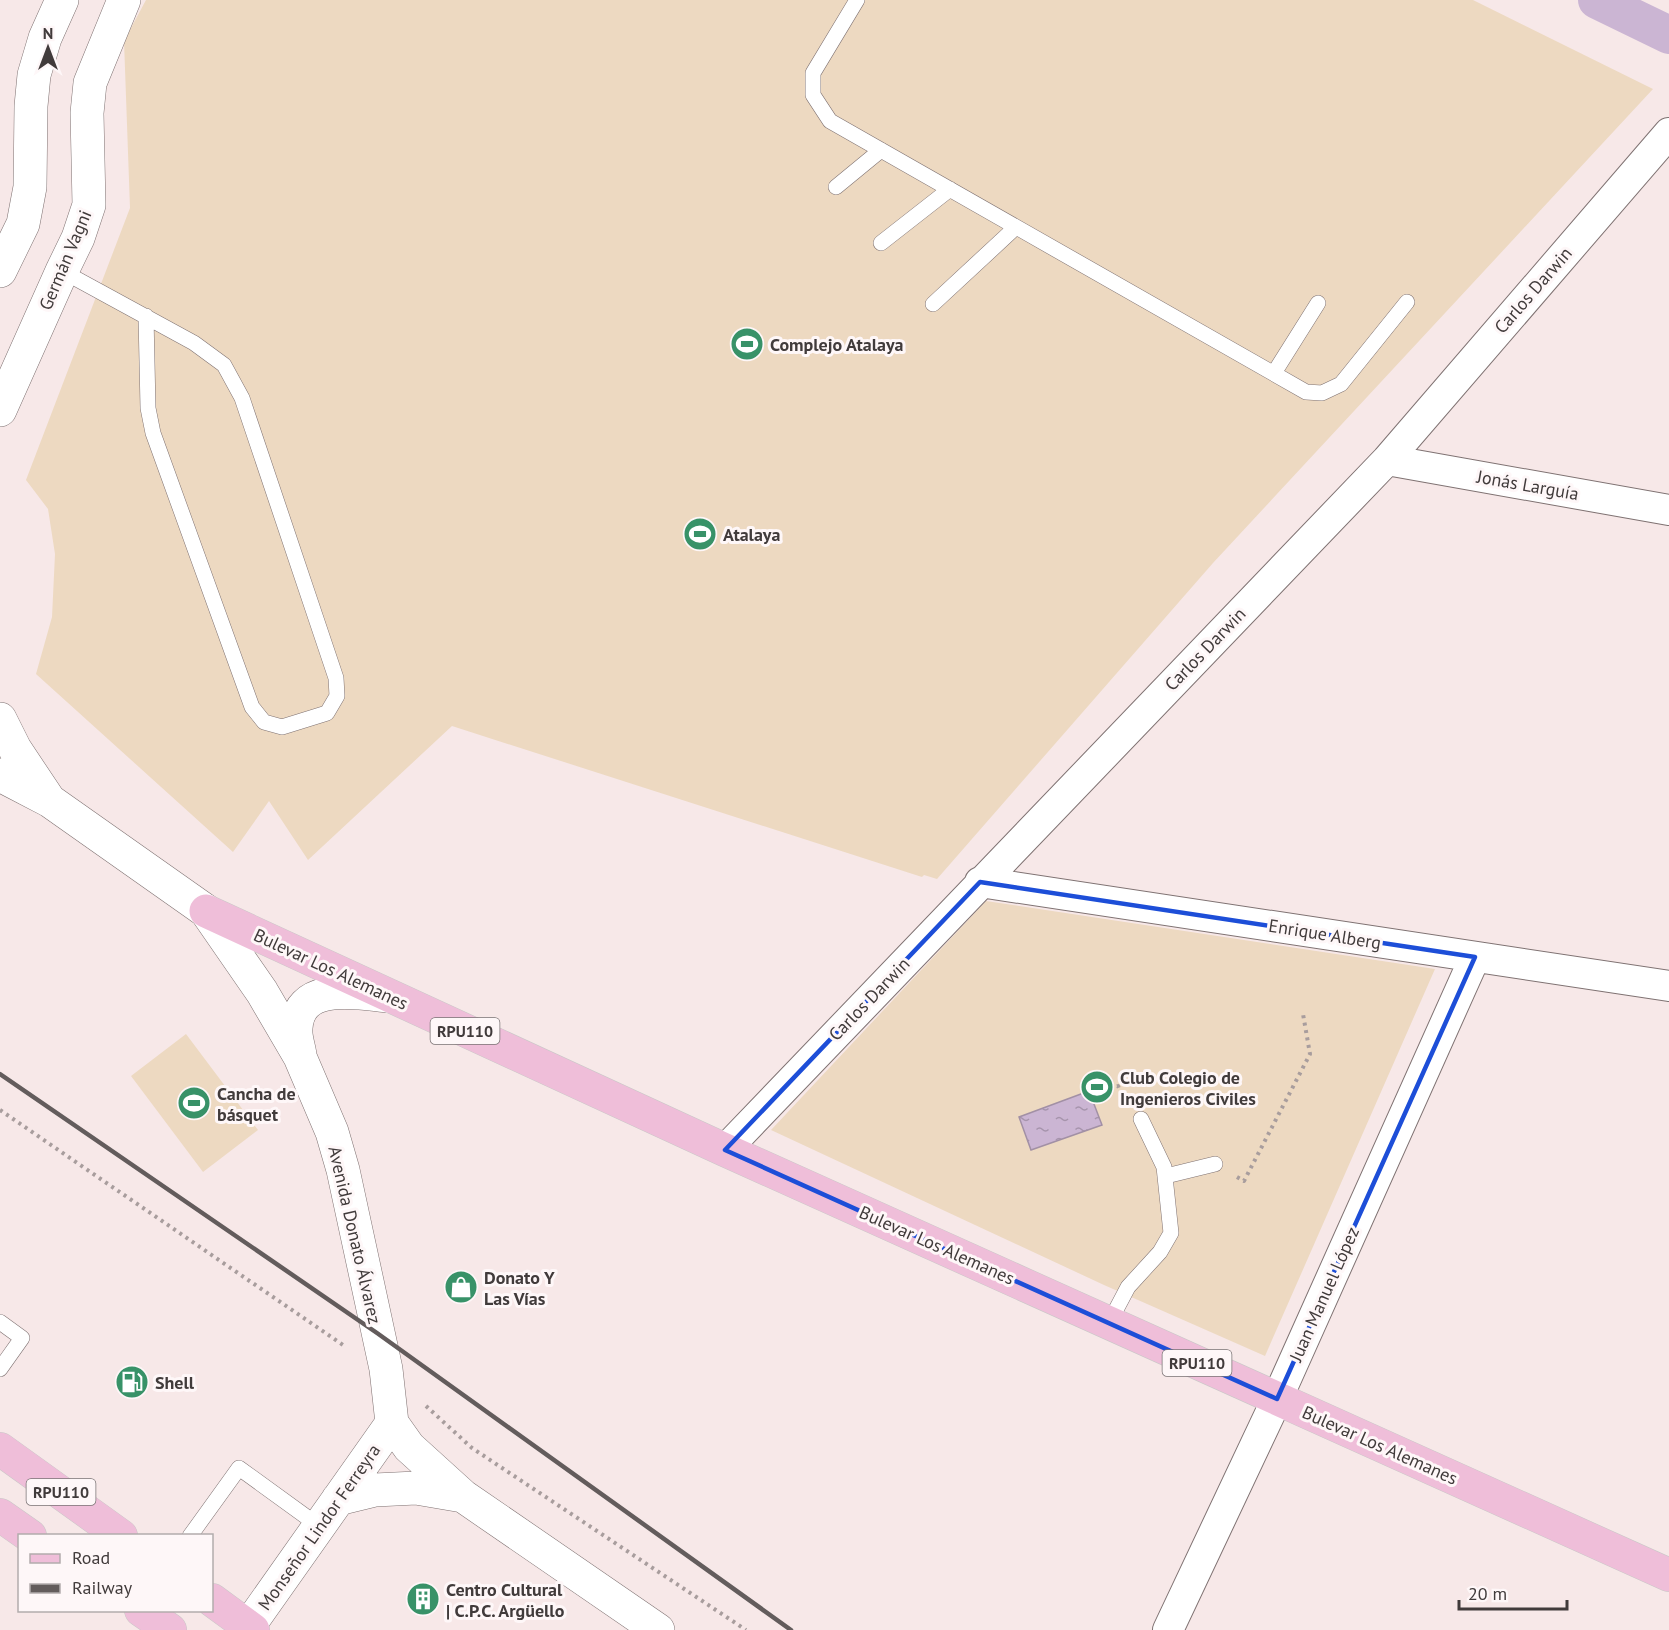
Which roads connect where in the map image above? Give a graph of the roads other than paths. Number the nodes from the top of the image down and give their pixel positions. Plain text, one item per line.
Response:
1 (62, 0) edge
2 (124, 0) edge
3 (856, 0) edge
4 (1669, 133) edge
5 (881, 150) junction
6 (836, 187) dead end
7 (950, 189) junction
8 (1016, 227) junction
9 (881, 243) dead end
10 (0, 271) edge
11 (62, 271) junction
12 (1407, 302) dead end
13 (1318, 303) dead end
14 (933, 304) dead end
15 (146, 316) junction
16 (1274, 373) junction
17 (0, 410) edge
18 (1387, 460) junction
19 (1669, 510) edge
20 (0, 719) edge
21 (0, 775) edge
22 (50, 801) junction
23 (980, 882) junction
24 (206, 911) junction
25 (1475, 957) junction
26 (1669, 986) edge
27 (390, 997) junction
28 (300, 1057) junction
29 (1141, 1119) dead end
30 (725, 1150) junction
31 (1215, 1164) road end
32 (1166, 1176) junction
33 (0, 1322) edge
34 (1109, 1323) junction
35 (0, 1369) edge
36 (1277, 1399) junction
37 (392, 1424) junction
38 (0, 1449) edge
39 (463, 1496) junction
40 (338, 1499) junction
41 (0, 1515) edge
42 (319, 1526) junction
43 (27, 1534) edge
44 (118, 1534) edge
45 (191, 1534) edge
46 (1669, 1575) edge
47 (213, 1601) edge
48 (143, 1612) edge
49 (249, 1629) edge
50 (170, 1630) edge
51 (658, 1630) edge
52 (1167, 1630) edge

1 - 10 main road
2 - 11 main road, Germán Vagni
3 - 5 lane
4 - 18 street, Carlos Darwin
5 - 6 lane
5 - 7 lane
7 - 8 lane
7 - 9 lane
8 - 14 lane
8 - 16 lane
11 - 15 lane
11 - 17 main road, Germán Vagni
12 - 16 lane
13 - 16 lane
15 - 15 lane
18 - 19 street, Jonás Larguía
18 - 23 street, Carlos Darwin
20 - 22 main road, Avenida Donato Álvarez
21 - 22 main road, Avenida Donato Álvarez
22 - 24 main road, Avenida Donato Álvarez
23 - 25 street, Enrique Alberg
23 - 30 street, Carlos Darwin
24 - 27 main road, Bulevar Los Alemanes / RPU110
24 - 28 main road, Avenida Donato Álvarez
25 - 26 street, Enrique Alberg
25 - 36 street, Juan Manuel López
27 - 28 main road
27 - 30 main road, Bulevar Los Alemanes / RPU110
28 - 37 main road, Avenida Donato Álvarez
29 - 32 lane
30 - 34 main road, Bulevar Los Alemanes / RPU110
31 - 32 lane
32 - 34 lane
33 - 35 lane
34 - 36 main road, Bulevar Los Alemanes / RPU110
36 - 46 main road, Bulevar Los Alemanes / RPU110
36 - 52 street, Juan Manuel López
37 - 39 main road
37 - 40 main road, Monseñor Lindor Ferreyra
38 - 44 main road, RPU110
39 - 40 main road
39 - 51 main road
40 - 42 main road, Monseñor Lindor Ferreyra
41 - 43 main road, RPU110
42 - 45 lane
42 - 49 main road, Monseñor Lindor Ferreyra
47 - 49 main road
48 - 50 main road

